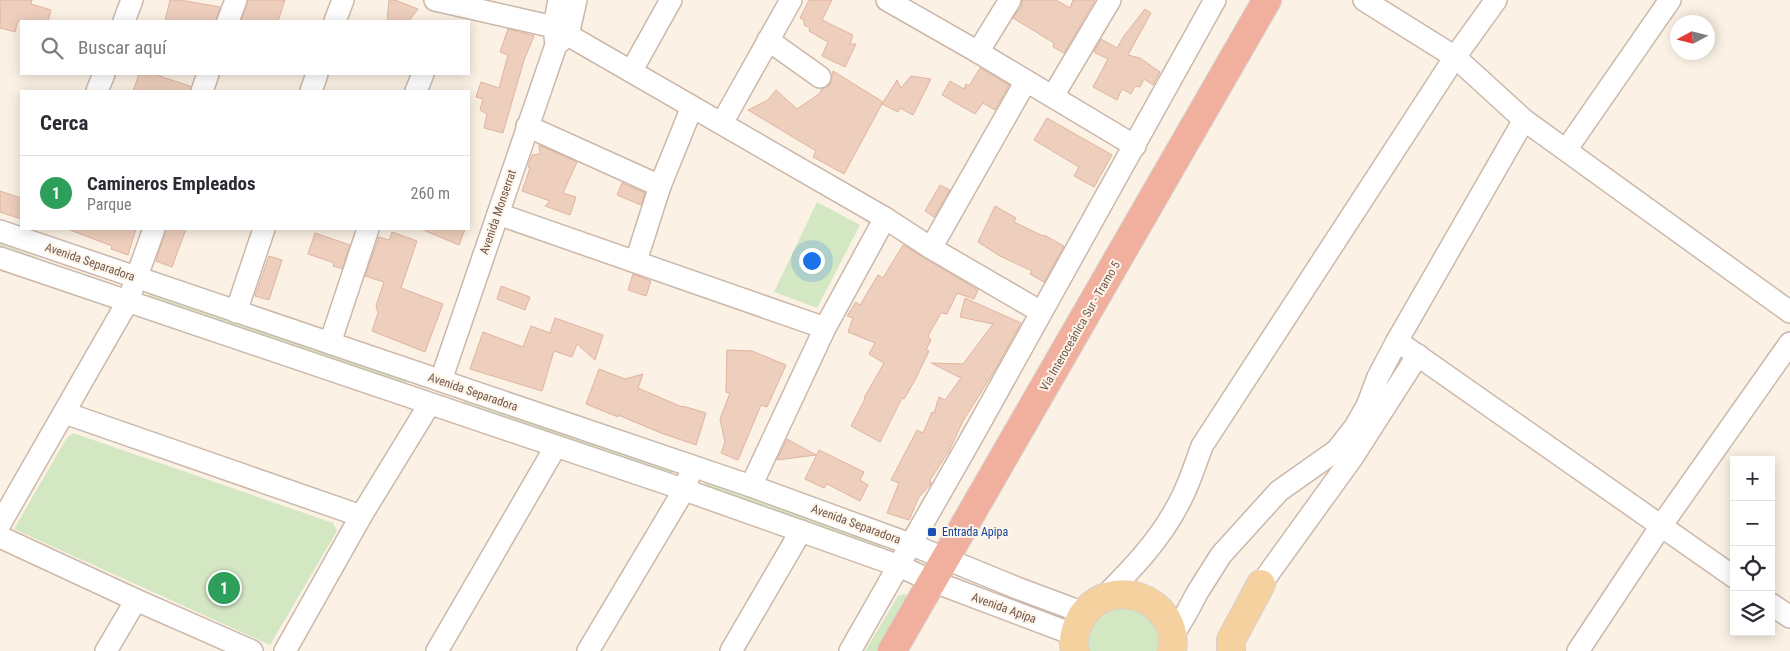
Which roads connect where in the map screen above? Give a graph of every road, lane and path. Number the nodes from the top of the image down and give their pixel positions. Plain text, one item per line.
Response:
1 (132, 0) edge
2 (236, 0) edge
3 (343, 0) edge
4 (559, 0) edge
5 (576, 0) edge
6 (671, 0) edge
7 (791, 0) edge
8 (1010, 0) edge
9 (1110, 0) edge
10 (1215, 0) edge
11 (1267, 0) edge
12 (1364, 0) edge
13 (1496, 0) edge
14 (1670, 0) edge
15 (894, 2) edge
16 (443, 6) edge
17 (124, 20) edge
18 (228, 20) edge
19 (335, 20) edge
20 (560, 36) junction
21 (768, 40) junction
22 (978, 52) junction
23 (1455, 57) junction
24 (632, 70) junction
25 (104, 75) edge
26 (208, 75) edge
27 (317, 75) edge
28 (422, 75) edge
29 (820, 77) dead end
30 (1026, 81) junction
31 (97, 90) edge
32 (202, 90) edge
33 (311, 90) edge
34 (416, 90) edge
35 (1053, 96) junction
36 (692, 107) junction
37 (1524, 120) junction
38 (722, 123) junction
39 (527, 126) junction
40 (1135, 146) junction
41 (1566, 150) junction
42 (660, 186) junction
43 (498, 214) junction
44 (885, 218) junction
45 (154, 230) edge
46 (264, 230) edge
47 (368, 230) edge
48 (0, 232) edge
49 (41, 237) edge
50 (932, 248) junction
51 (1, 260) edge
52 (636, 261) junction
53 (137, 278) junction
54 (128, 301) junction
55 (236, 312) junction
56 (1041, 312) junction
57 (1790, 312) edge
58 (825, 328) junction
59 (1397, 340) junction
60 (330, 343) junction
61 (1790, 343) edge
62 (1418, 355) junction
63 (441, 380) junction
64 (429, 404) junction
65 (65, 413) junction
66 (556, 446) junction
67 (693, 466) junction
68 (751, 486) junction
69 (684, 490) junction
70 (362, 516) junction
71 (0, 524) edge
72 (1661, 526) junction
73 (801, 532) junction
74 (0, 537) edge
75 (910, 544) junction
76 (899, 566) junction
77 (939, 570) junction
78 (1730, 574) edge
79 (1262, 584) joint
80 (136, 600) junction
81 (1775, 607) edge
82 (1790, 617) edge
83 (1080, 633) edge
84 (1174, 646) edge
85 (106, 651) edge
86 (252, 651) edge
87 (285, 651) edge
88 (436, 651) edge
89 (588, 651) edge
90 (731, 651) edge
91 (850, 651) edge
92 (892, 651) edge
93 (1231, 651) edge
94 (1578, 651) edge

1 - 17 street
2 - 18 street
3 - 19 street
4 - 20 street, Avenida Monserrat
5 - 20 street, Avenida Monserrat
6 - 24 street
7 - 21 street
8 - 22 street
9 - 35 street
10 - 40 street
11 - 77 highway, Vía Interoceánica Sur - Tramo 5
12 - 23 street
13 - 23 street
14 - 41 street
15 - 22 street
16 - 20 street
20 - 24 street
20 - 39 street, Avenida Monserrat
21 - 29 street
21 - 38 street
22 - 30 street
23 - 37 street
23 - 83 street
24 - 36 street
25 - 31 street
26 - 32 street
27 - 33 street
28 - 34 street
30 - 35 street
30 - 50 street
35 - 40 street
36 - 38 street
36 - 42 street
37 - 41 street
37 - 59 street
38 - 44 street
39 - 42 street
39 - 43 street, Avenida Monserrat
40 - 56 street
41 - 57 street
42 - 52 street
43 - 52 street
43 - 63 street, Avenida Monserrat
44 - 50 street
44 - 58 street
45 - 53 street
46 - 55 street
47 - 60 street
48 - 49 street, Avenida Separadora
49 - 53 street, Avenida Separadora
50 - 56 street
51 - 54 street, Avenida Separadora
52 - 58 street
53 - 54 street
53 - 55 street, Avenida Separadora
54 - 64 street, Avenida Separadora
54 - 65 street
55 - 60 street, Avenida Separadora
56 - 75 street
58 - 68 street
59 - 62 street
59 - 84 street
60 - 63 street, Avenida Separadora
61 - 72 street
62 - 72 street
62 - 79 street
63 - 67 street, Avenida Separadora
64 - 66 street, Avenida Separadora
64 - 70 street
65 - 70 street
65 - 71 street
66 - 69 street, Avenida Separadora
66 - 88 street
67 - 68 street, Avenida Separadora
67 - 69 street
68 - 75 street, Avenida Separadora
69 - 73 street, Avenida Separadora
69 - 89 street
70 - 87 street
72 - 78 street
72 - 94 street
73 - 76 street, Avenida Separadora
73 - 90 street
74 - 80 street
75 - 76 street
75 - 77 street, Avenida Separadora
76 - 77 street, Avenida Separadora
76 - 91 street
77 - 83 street, Avenida Apipa
77 - 92 highway, Vía Interoceánica Sur - Tramo 5
79 - 93 main road
80 - 85 street
80 - 86 street
81 - 82 street
83 - 84 main road

